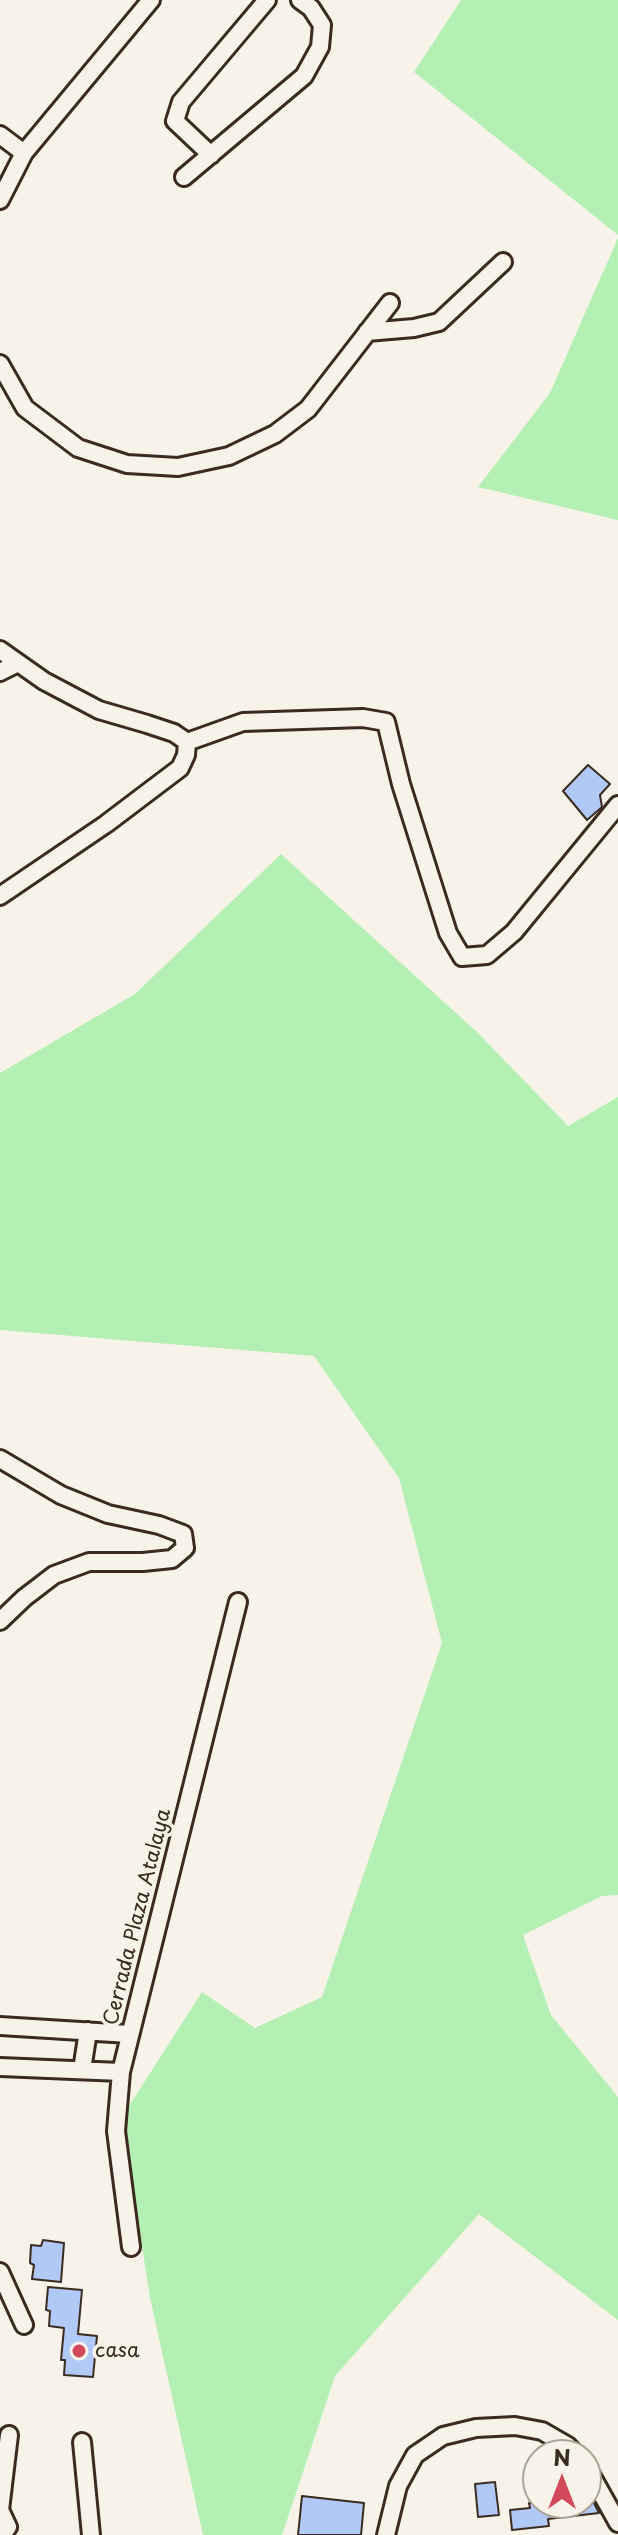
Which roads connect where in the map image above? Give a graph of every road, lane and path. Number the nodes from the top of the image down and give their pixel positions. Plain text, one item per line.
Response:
1 (151, 0) edge
2 (267, 0) edge
3 (300, 0) edge
4 (0, 135) edge
5 (24, 153) junction
6 (211, 155) junction
7 (184, 177) dead end
8 (0, 200) edge
9 (503, 262) dead end
10 (390, 303) dead end
11 (367, 332) junction
12 (0, 364) edge
13 (0, 650) edge
14 (18, 663) junction
15 (0, 672) edge
16 (187, 742) junction
17 (618, 805) edge
18 (0, 896) edge
19 (0, 1459) edge
20 (238, 1602) dead end
21 (0, 1621) edge
22 (0, 2026) edge
23 (88, 2031) junction
24 (129, 2034) junction
25 (0, 2067) edge
26 (82, 2070) junction
27 (121, 2072) junction
28 (131, 2247) dead end
29 (0, 2272) edge
30 (24, 2325) dead end
31 (9, 2435) dead end
32 (556, 2439) edge
33 (82, 2442) dead end
34 (602, 2494) edge
35 (0, 2510) edge
36 (618, 2523) edge
37 (2, 2535) edge
38 (91, 2535) edge
39 (386, 2535) edge

1 - 5 street
2 - 6 street
3 - 6 street
4 - 5 street
5 - 8 street
6 - 7 street
9 - 11 street
10 - 11 street
11 - 12 street
13 - 14 street
14 - 15 street
14 - 16 street
16 - 17 street
16 - 18 street
19 - 21 street
20 - 24 street, Cerrada Plaza Atalaya
22 - 23 street
23 - 24 street
23 - 26 street
24 - 27 street, Cerrada Plaza Atalaya
25 - 26 street
26 - 27 street
27 - 28 street, Cerrada Plaza Atalaya
29 - 30 street
31 - 35 street
32 - 39 street
33 - 38 street
34 - 36 street
35 - 37 street

